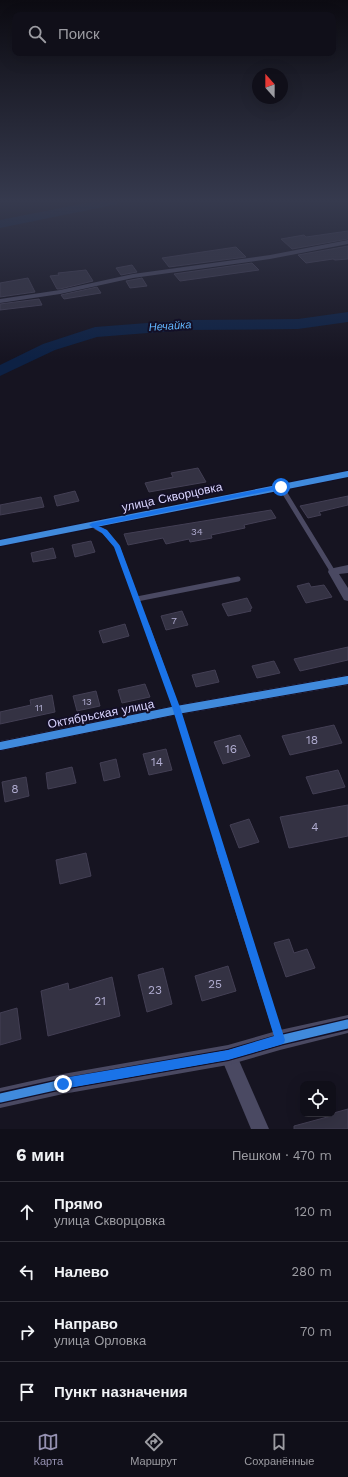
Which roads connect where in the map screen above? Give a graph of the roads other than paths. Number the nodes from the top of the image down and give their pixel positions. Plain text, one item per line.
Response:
1 (285, 254) edge
2 (0, 302) edge
3 (348, 474) edge
4 (281, 487) junction
5 (92, 525) junction
6 (0, 543) edge
7 (348, 569) edge
8 (333, 572) junction
9 (238, 579) dead end
10 (348, 597) edge
11 (137, 599) junction
12 (348, 680) edge
13 (177, 710) junction
14 (0, 746) edge
15 (348, 1024) edge
16 (280, 1040) junction
17 (228, 1055) junction
18 (0, 1098) edge
19 (260, 1129) edge

1 - 2 street
3 - 4 street, улица Скворцовка
4 - 5 street, улица Скворцовка
4 - 8 lane
5 - 6 street, улица Скворцовка
5 - 11 lane
7 - 8 street
8 - 10 street
9 - 11 lane
11 - 13 lane
12 - 13 street, Октябрьская улица
13 - 14 street, Октябрьская улица
13 - 16 lane
15 - 16 street
16 - 17 street
17 - 18 street
17 - 19 street

